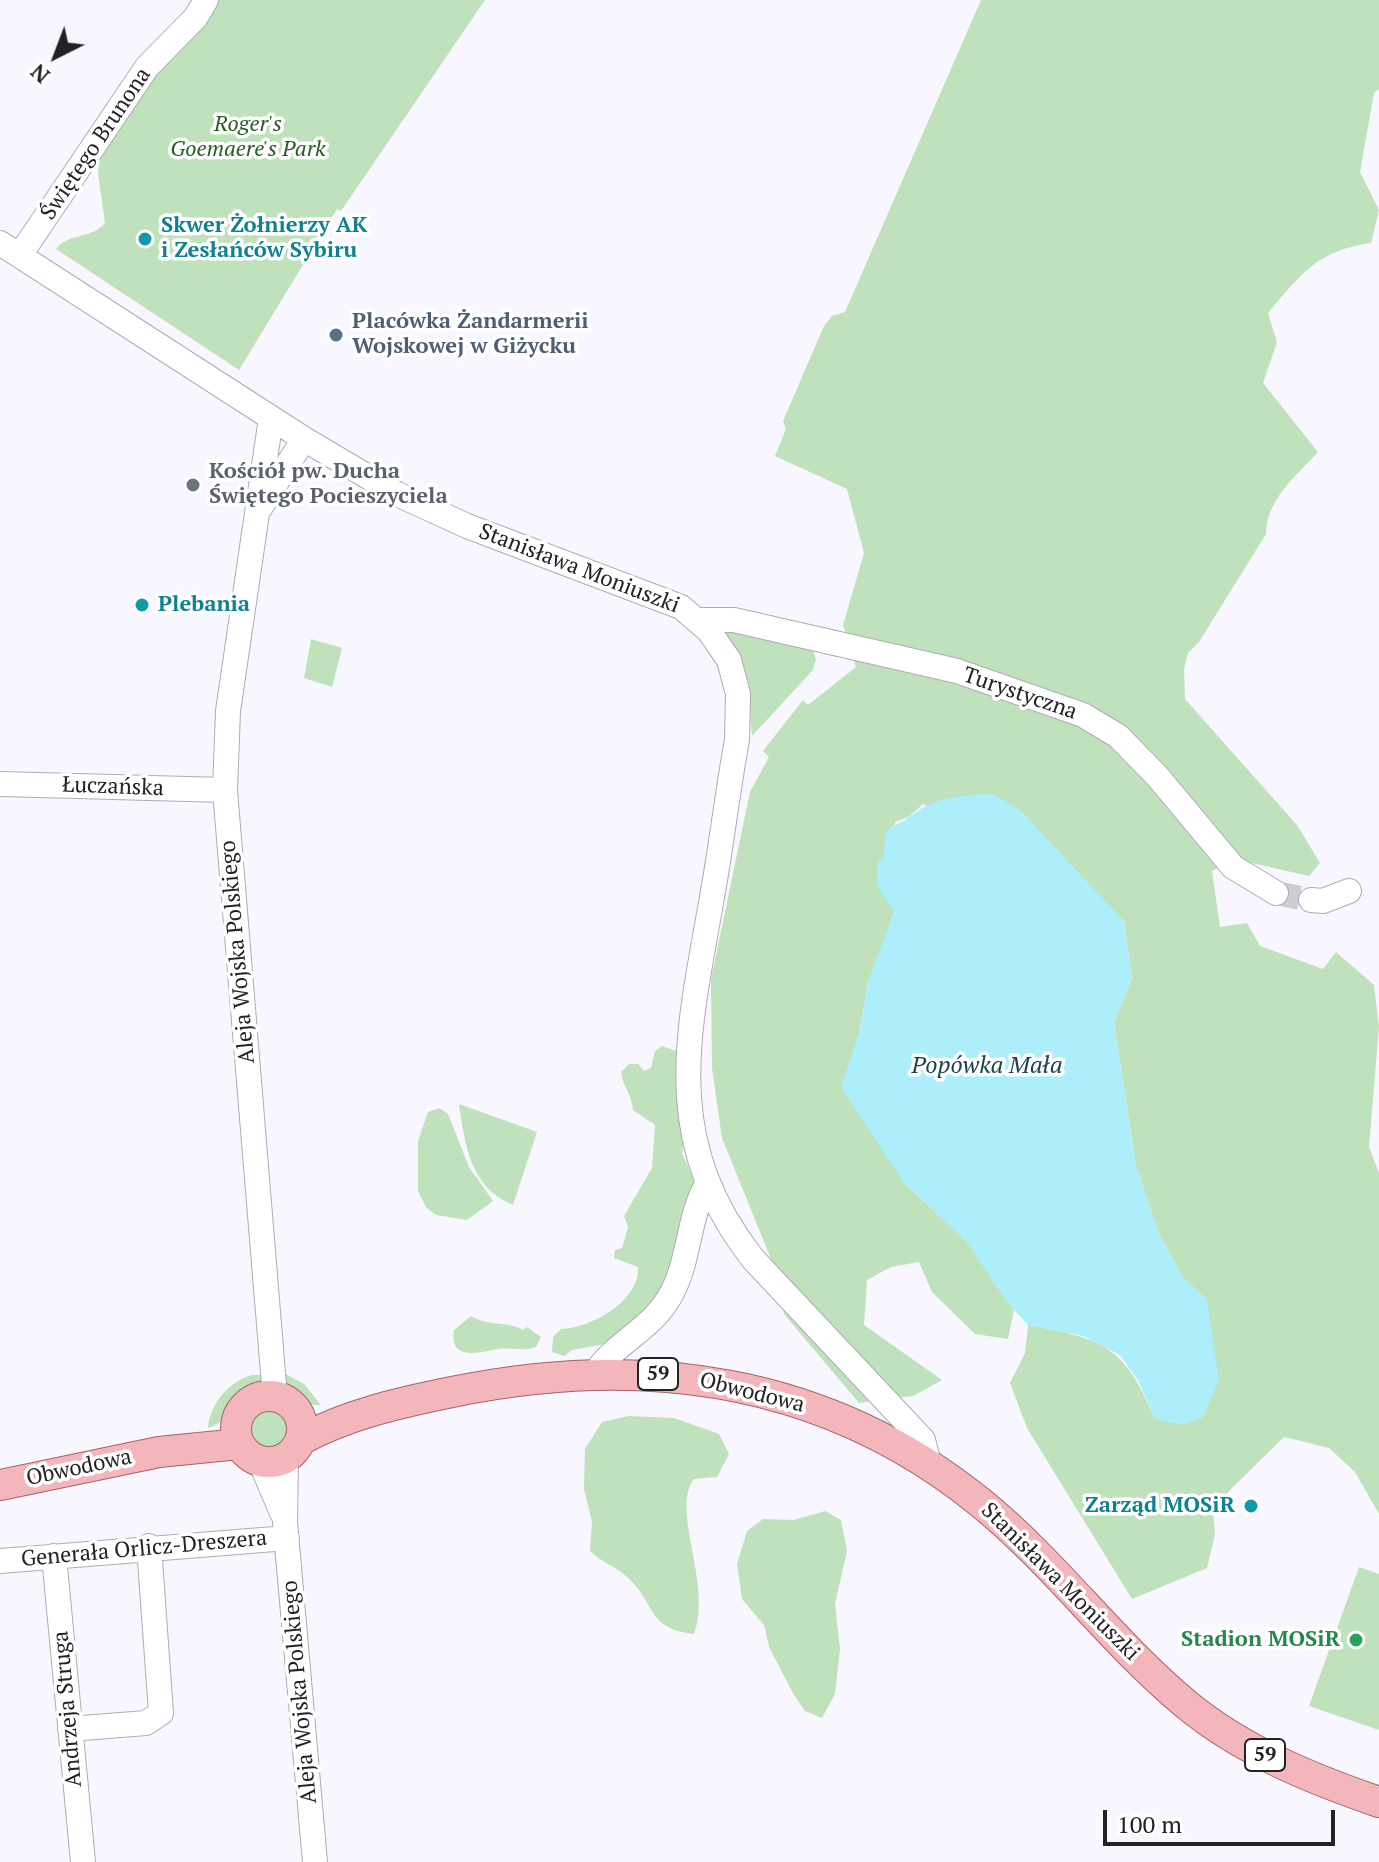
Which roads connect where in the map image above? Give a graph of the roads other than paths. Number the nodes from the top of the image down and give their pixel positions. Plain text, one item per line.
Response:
1 (206, 0) edge
2 (10, 249) edge
3 (271, 418) junction
4 (304, 439) junction
5 (258, 509) junction
6 (697, 620) junction
7 (0, 784) edge
8 (225, 790) junction
9 (1349, 891) dead end
10 (1276, 893) tunnel mouth
11 (1311, 900) tunnel mouth
12 (706, 1186) junction
13 (595, 1373) junction
14 (285, 1403) junction
15 (373, 1408) junction
16 (264, 1445) junction
17 (929, 1464) junction
18 (0, 1485) edge
19 (286, 1530) junction
20 (149, 1546) junction
21 (54, 1556) junction
22 (0, 1561) edge
23 (70, 1729) junction
24 (1379, 1802) edge
25 (83, 1862) edge
26 (315, 1862) edge

1 - 2 street, Świętego Brunona
2 - 3 street, Stanisława Moniuszki
3 - 4 street, Stanisława Moniuszki
3 - 5 street, Aleja Wojska Polskiego
4 - 5 street, Aleja Wojska Polskiego
4 - 6 street, Stanisława Moniuszki
5 - 8 street, Aleja Wojska Polskiego
6 - 10 street, Turystyczna
6 - 12 street, Stanisława Moniuszki
7 - 8 street, Łuczańska
8 - 14 street, Aleja Wojska Polskiego
9 - 11 street
12 - 13 street
12 - 17 street, Stanisława Moniuszki
13 - 15 main road, Obwodowa / 59
13 - 17 main road, Obwodowa / 59
14 - 15 main road, Obwodowa / 59
14 - 16 main road
14 - 16 main road
15 - 16 main road, Obwodowa / 59
16 - 18 main road, Obwodowa / 59
16 - 19 street, Aleja Wojska Polskiego
17 - 24 main road, Stanisława Moniuszki / 59
19 - 20 street, Generała Orlicz-Dreszera
19 - 26 street, Aleja Wojska Polskiego
20 - 21 street, Generała Orlicz-Dreszera
20 - 23 street
21 - 22 street, Generała Orlicz-Dreszera
21 - 23 street, Andrzeja Struga
23 - 25 street, Andrzeja Struga

